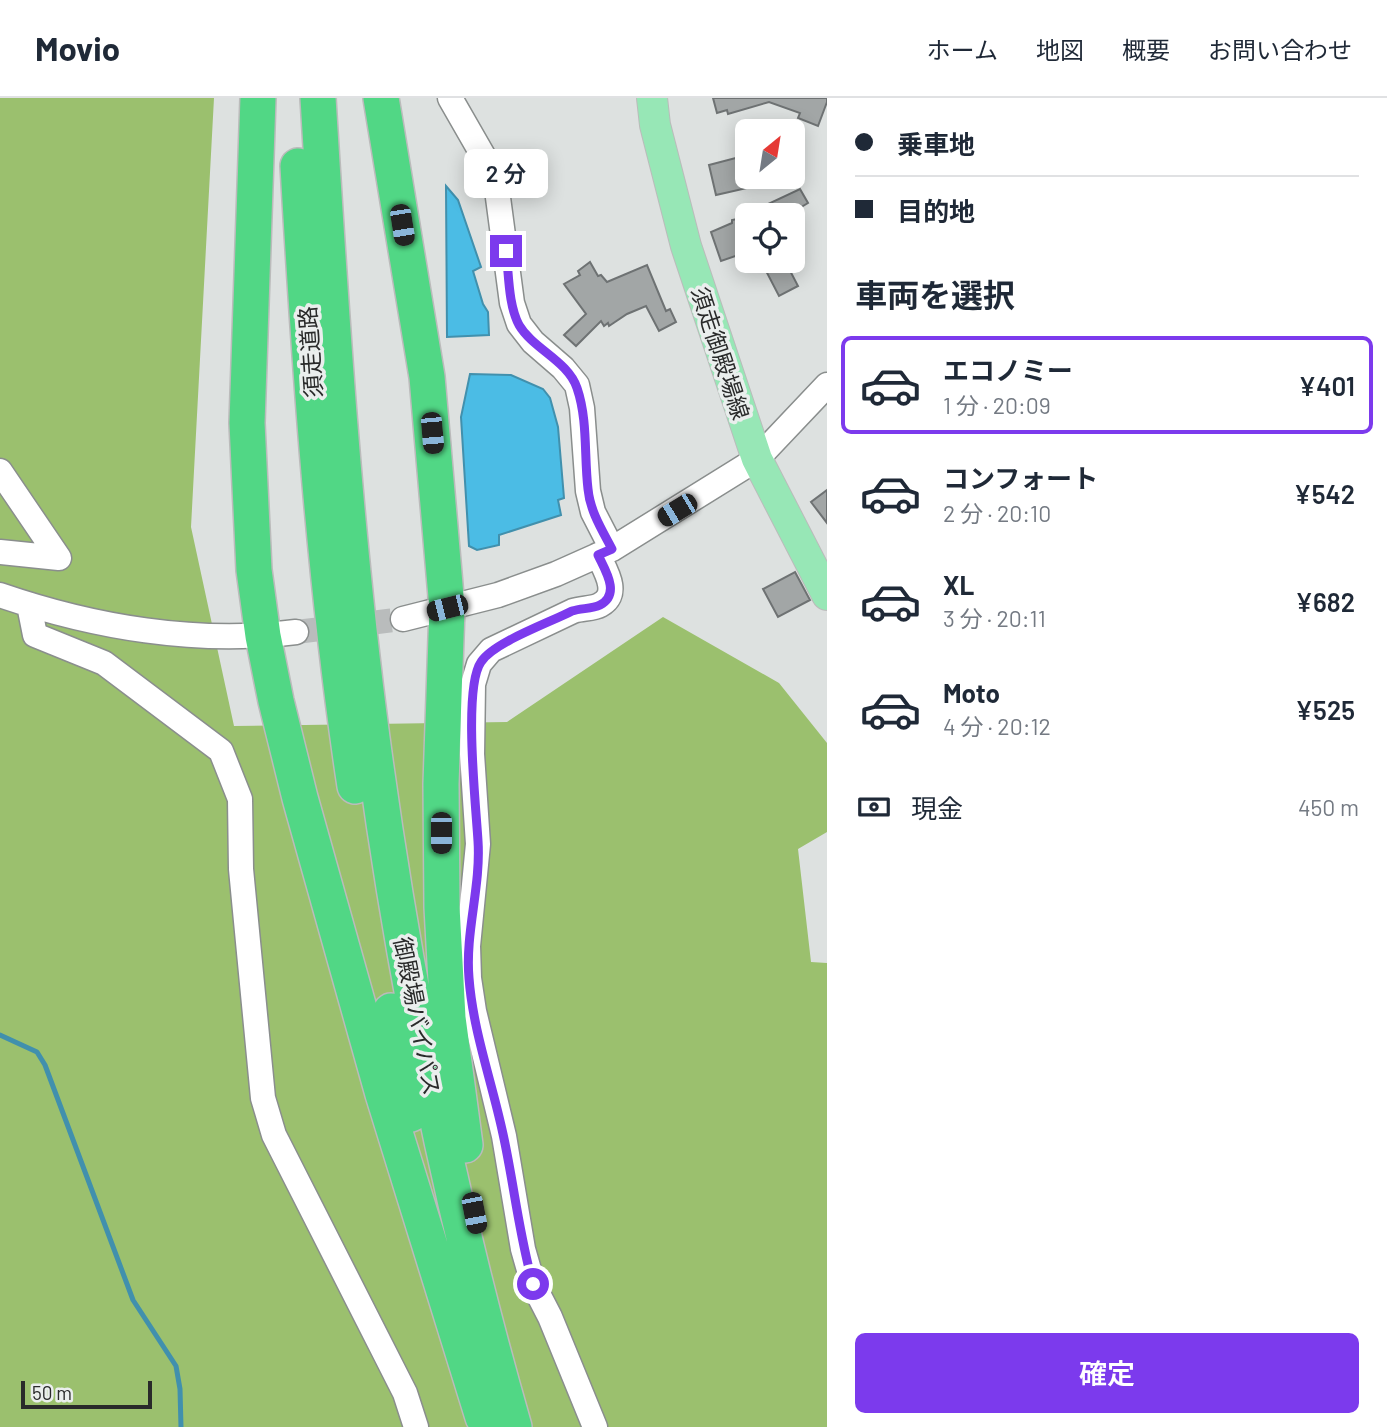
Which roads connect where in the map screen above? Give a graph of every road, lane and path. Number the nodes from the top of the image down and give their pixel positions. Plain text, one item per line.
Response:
1 (258, 98) edge
2 (294, 98) edge
3 (318, 98) edge
4 (381, 98) edge
5 (450, 98) edge
6 (652, 98) edge
7 (823, 399) edge
8 (757, 459) junction
9 (0, 471) edge
10 (0, 552) edge
11 (605, 552) junction
12 (0, 595) edge
13 (827, 595) edge
14 (344, 601) junction
15 (29, 605) junction
16 (447, 608) junction
17 (403, 619) tunnel mouth
18 (279, 634) junction
19 (500, 1424) edge
20 (416, 1427) edge
21 (595, 1427) edge

1 - 18 highway
2 - 14 highway, 須走道路
3 - 14 highway, 須走道路
4 - 16 highway
5 - 11 street
6 - 8 main road, 須走御殿場線
7 - 8 street
8 - 11 street
8 - 13 main road, 須走御殿場線
9 - 10 street
11 - 16 street
11 - 21 street
12 - 15 street
14 - 19 highway, 御殿場バイパス
15 - 18 street
15 - 20 street
16 - 17 street
16 - 19 highway
18 - 19 highway

